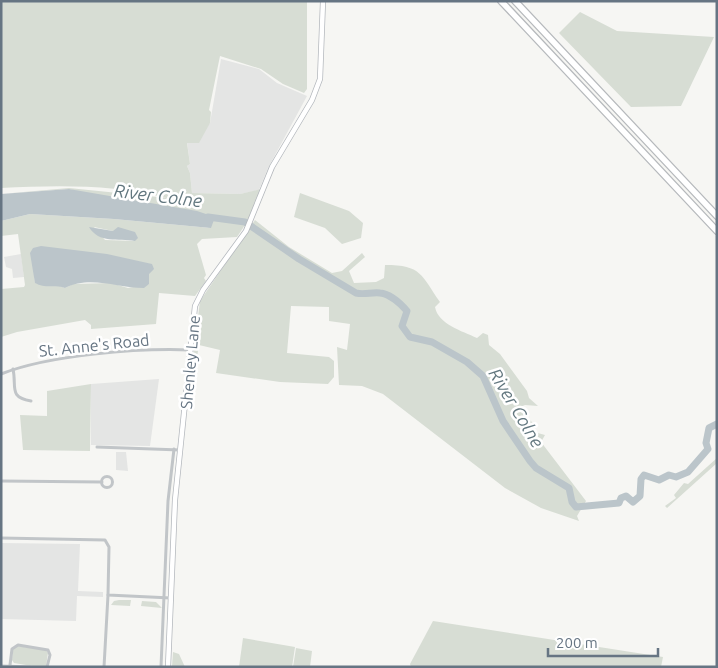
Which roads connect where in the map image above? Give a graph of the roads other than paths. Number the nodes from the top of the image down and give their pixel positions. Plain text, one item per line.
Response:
1 (322, 1) edge
2 (501, 1) edge
3 (515, 1) edge
4 (717, 216) edge
5 (717, 230) edge
6 (190, 350) junction
7 (13, 370) junction
8 (1, 374) edge
9 (31, 400) dead end
10 (97, 448) dead end
11 (174, 449) junction
12 (181, 450) junction
13 (1, 481) edge
14 (102, 482) dead end
15 (1, 538) edge
16 (108, 595) junction
17 (164, 598) junction
18 (171, 598) junction
19 (10, 664) junction
20 (1, 666) edge
21 (30, 667) edge
22 (47, 667) edge
23 (104, 667) edge
24 (161, 667) edge
25 (168, 667) edge

1 - 6 main road, Shenley Lane
2 - 5 highway
3 - 4 highway
6 - 7 street, St. Anne's Road
6 - 12 main road, Shenley Lane
7 - 8 street, St. Anne's Road
7 - 9 street
10 - 11 street
11 - 12 street
11 - 17 street
12 - 18 main road, Shenley Lane
13 - 14 street
15 - 16 street
16 - 17 street
16 - 23 street
17 - 18 street
17 - 24 street
18 - 25 main road, Shenley Lane
19 - 20 street
19 - 21 street
19 - 22 street

